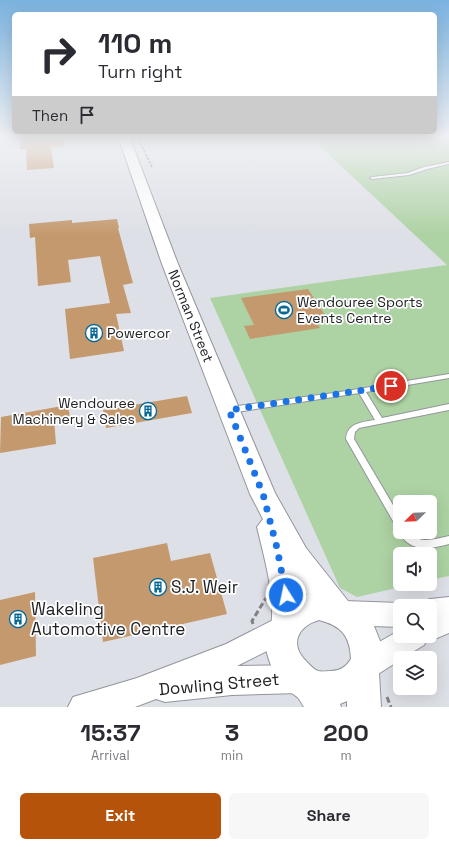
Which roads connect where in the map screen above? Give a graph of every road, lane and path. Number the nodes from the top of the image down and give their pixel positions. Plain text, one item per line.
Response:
1 (135, 169) edge
2 (423, 169) edge
3 (372, 178) dead end
4 (449, 376) edge
5 (361, 391) junction
6 (449, 407) edge
7 (229, 410) junction
8 (380, 421) junction
9 (263, 494) junction
10 (393, 513) edge
11 (410, 539) edge
12 (449, 540) edge
13 (449, 609) edge
14 (437, 610) edge
15 (340, 611) junction
16 (393, 615) edge
17 (449, 619) edge
18 (286, 624) junction
19 (437, 625) edge
20 (404, 643) edge
21 (363, 669) junction
22 (311, 690) edge
23 (137, 692) junction
24 (83, 707) edge
25 (364, 707) edge

1 - 7 main road, Norman Street
2 - 3 lane
4 - 5 lane
5 - 7 lane
5 - 8 lane
6 - 8 lane
7 - 9 main road, Norman Street
8 - 10 lane
9 - 15 main road, Norman Street
9 - 18 main road, Norman Street
11 - 12 lane
13 - 14 street
15 - 16 street
15 - 18 main road
15 - 21 main road, Norman Street
17 - 19 street
18 - 22 main road, Norman Street
18 - 23 street, Dowling Street
20 - 21 street
21 - 22 main road
21 - 25 main road, Norman Street
22 - 23 street, Dowling Street
23 - 24 street, Dowling Street

